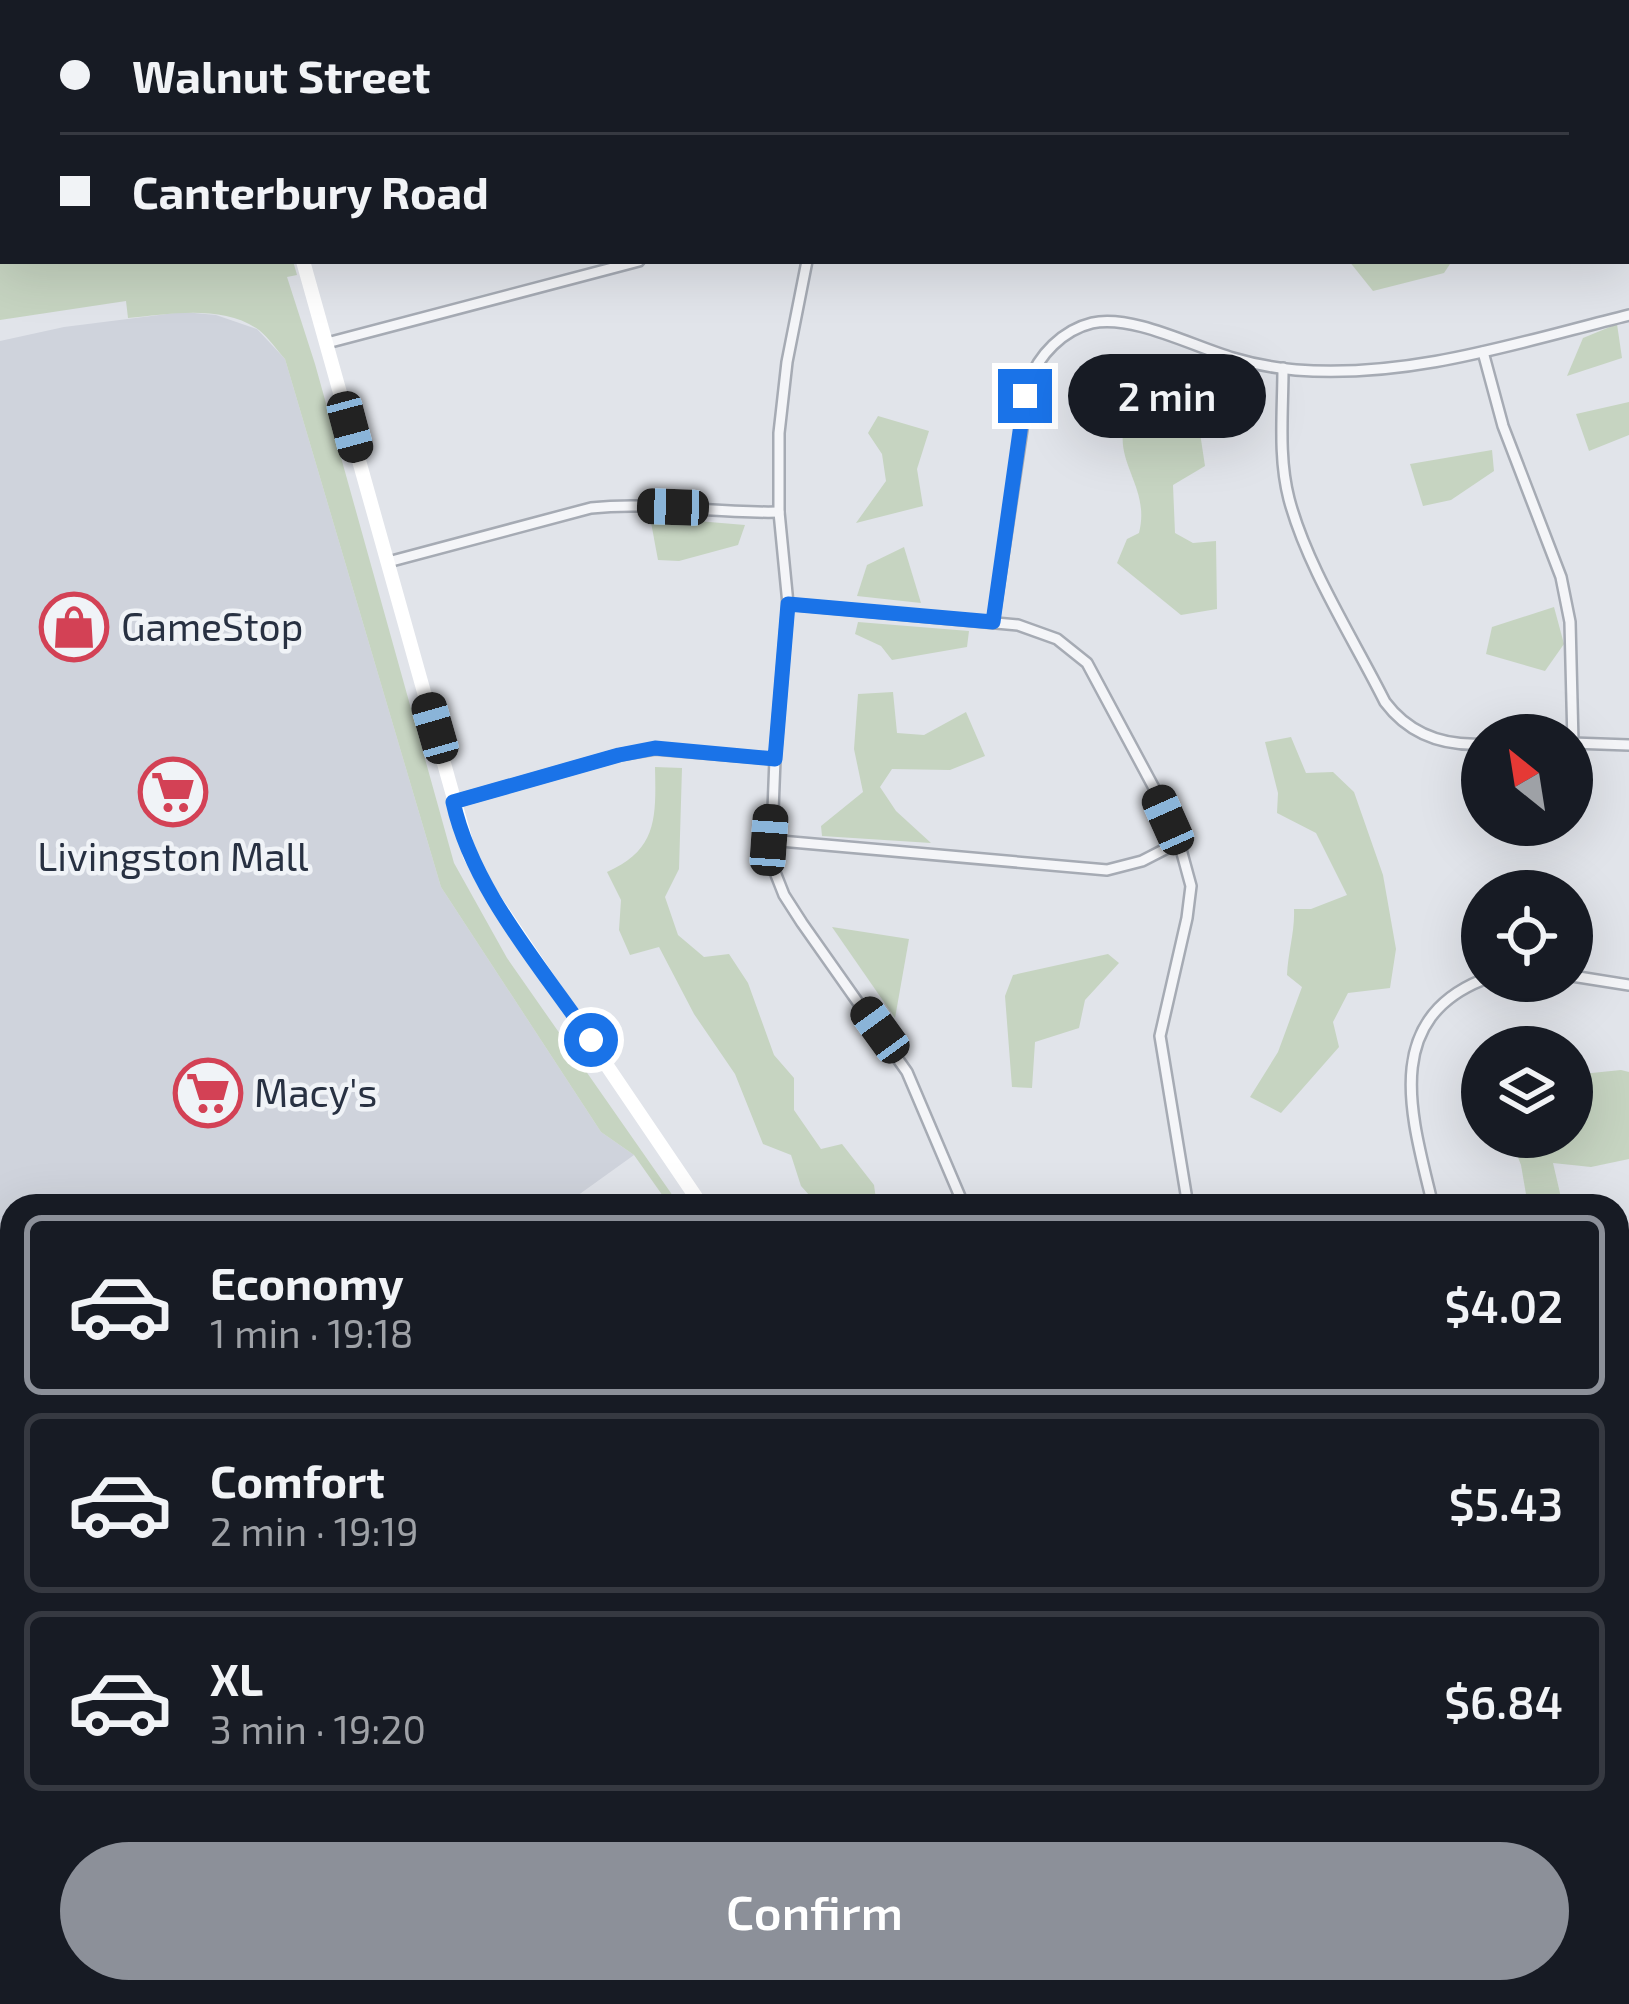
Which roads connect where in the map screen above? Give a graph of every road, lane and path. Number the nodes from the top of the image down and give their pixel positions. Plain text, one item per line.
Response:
1 (304, 264) edge
2 (628, 264) edge
3 (806, 264) edge
4 (1629, 316) edge
5 (327, 343) junction
6 (1483, 352) junction
7 (1283, 368) junction
8 (778, 512) junction
9 (388, 562) junction
10 (788, 604) junction
11 (993, 622) junction
12 (1572, 714) edge
13 (1461, 743) edge
14 (1593, 744) edge
15 (1629, 745) edge
16 (775, 759) junction
17 (453, 802) junction
18 (769, 840) junction
19 (1179, 842) junction
20 (1593, 979) edge
21 (1629, 985) edge
22 (1461, 991) edge
23 (694, 1194) edge
24 (959, 1194) edge
25 (1186, 1194) edge
26 (1430, 1194) edge

1 - 5 street
2 - 5 street
3 - 8 street
4 - 6 street
5 - 9 street
6 - 7 street
6 - 12 street
7 - 11 street
7 - 13 street
8 - 9 street
8 - 10 street
9 - 17 street
10 - 11 street
10 - 16 street
11 - 19 street
14 - 15 street
16 - 17 street
16 - 18 street
17 - 23 street
18 - 19 street
18 - 24 street
19 - 25 street
20 - 21 street
22 - 26 street

